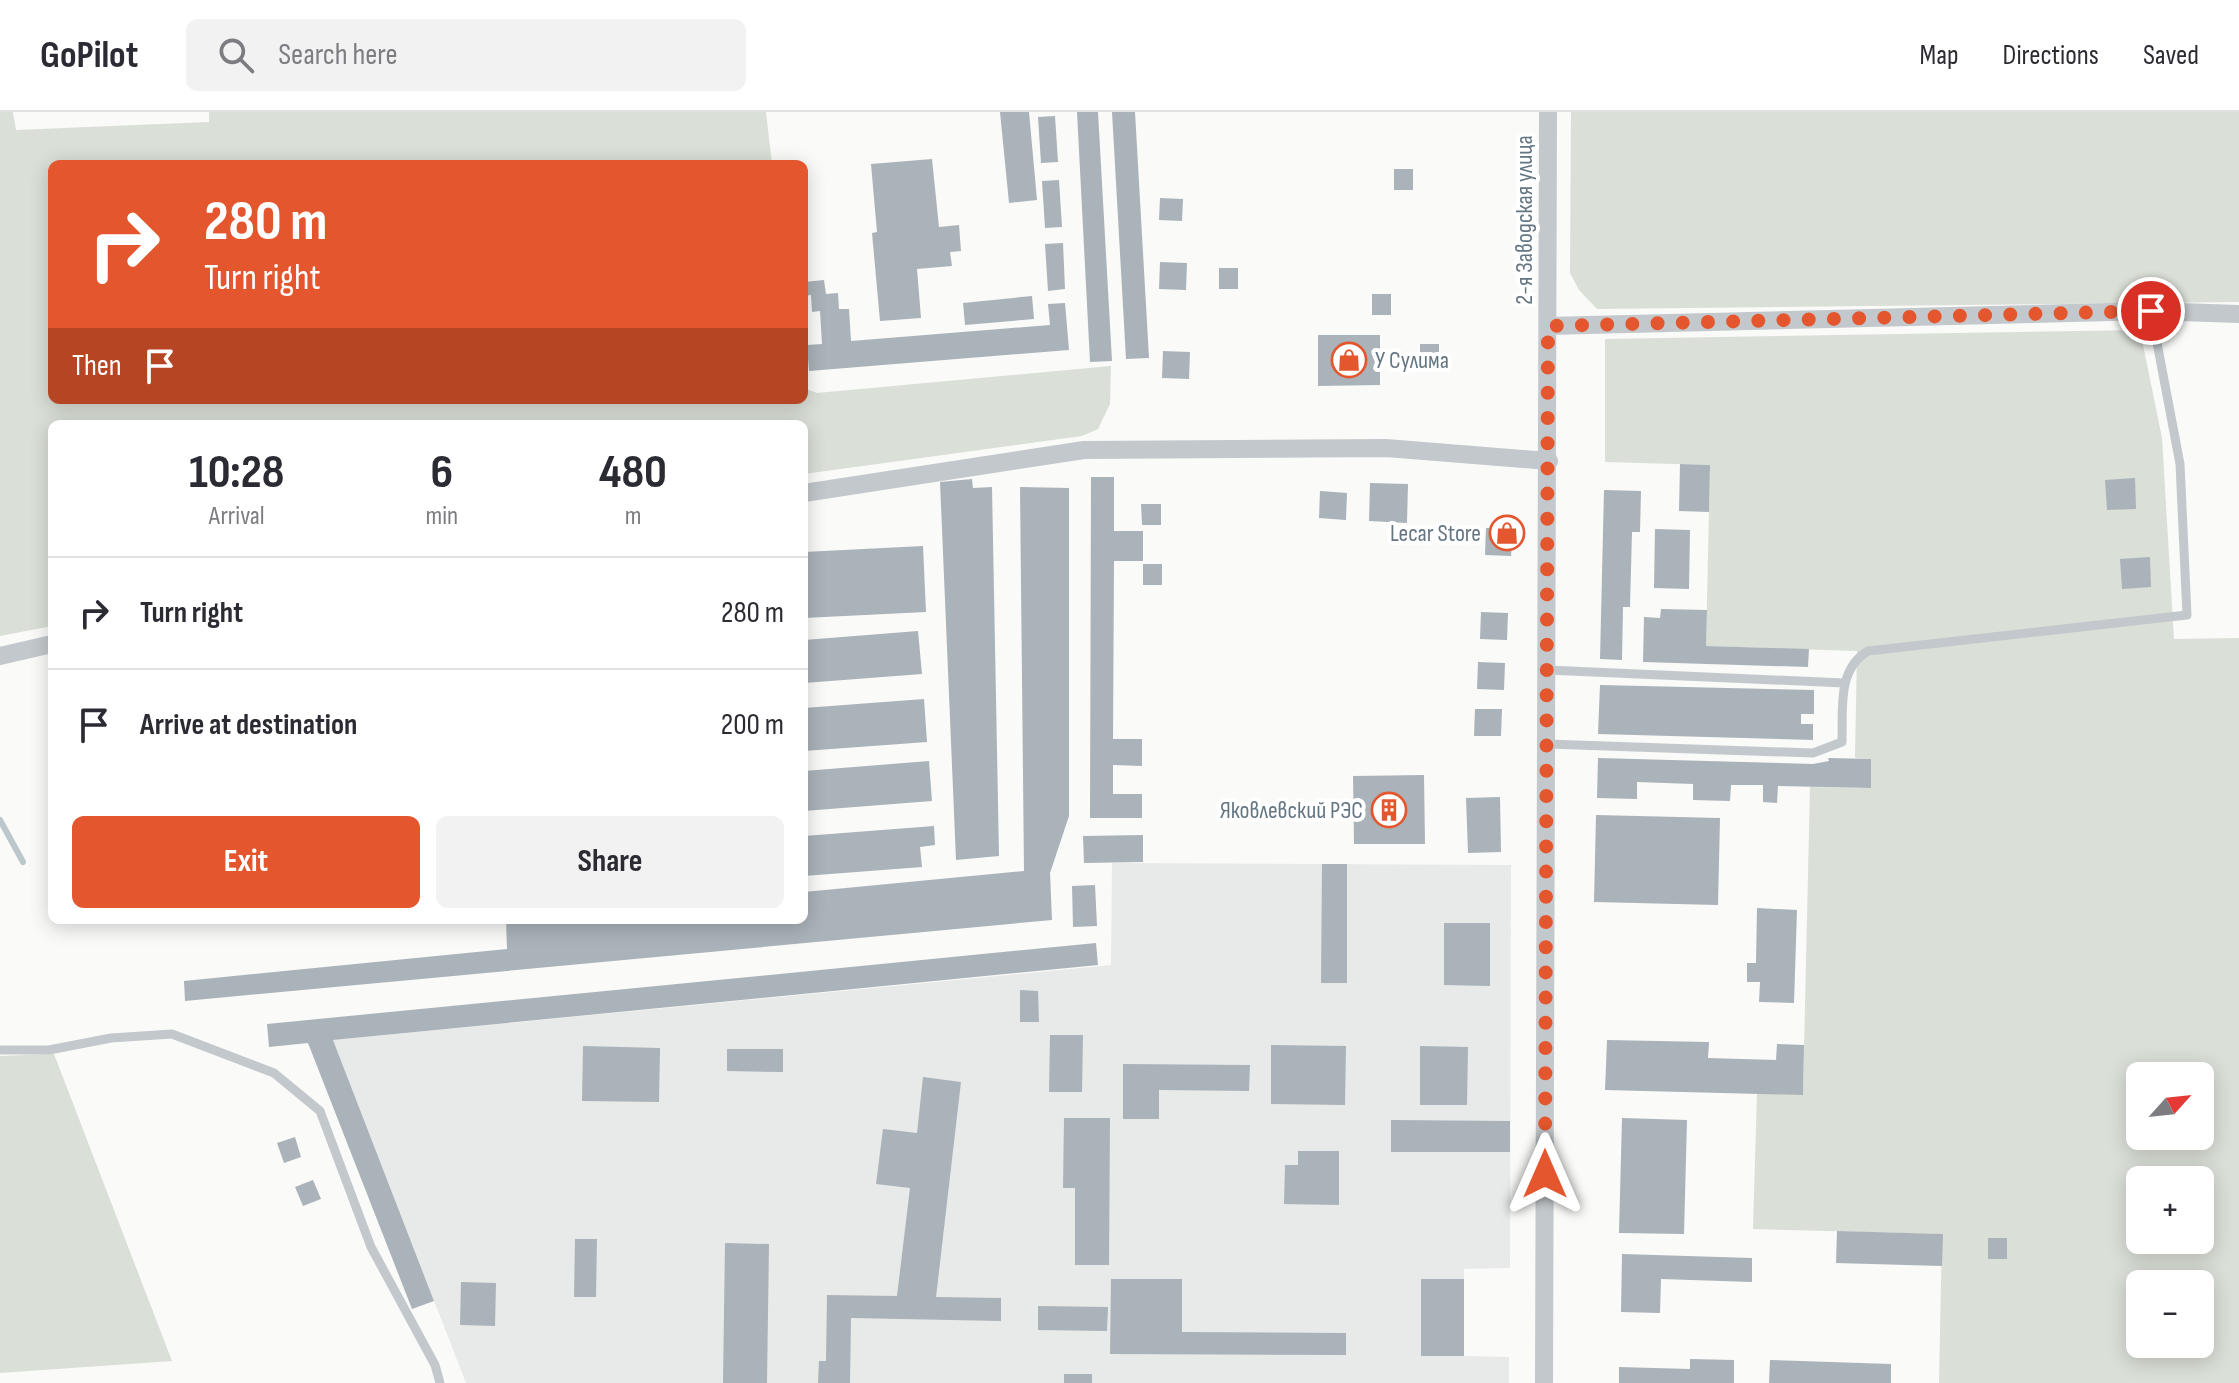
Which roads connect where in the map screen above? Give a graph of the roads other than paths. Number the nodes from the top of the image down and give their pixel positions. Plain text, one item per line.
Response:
1 (1548, 112) edge
2 (2151, 311) junction
3 (2239, 314) edge
4 (1548, 326) junction
5 (1549, 461) junction
6 (808, 492) edge
7 (48, 645) edge
8 (0, 656) edge
9 (1547, 670) junction
10 (1844, 683) junction
11 (1547, 744) junction
12 (0, 1050) edge
13 (440, 1383) edge
14 (1544, 1383) edge

1 - 4 street, 2-я Заводская улица
2 - 3 street
2 - 4 street
2 - 10 lane
4 - 5 street, 2-я Заводская улица
5 - 6 street
5 - 9 street, 2-я Заводская улица
7 - 8 street
9 - 10 lane
9 - 11 street, 2-я Заводская улица
10 - 11 lane
11 - 14 street, 2-я Заводская улица
12 - 13 lane

